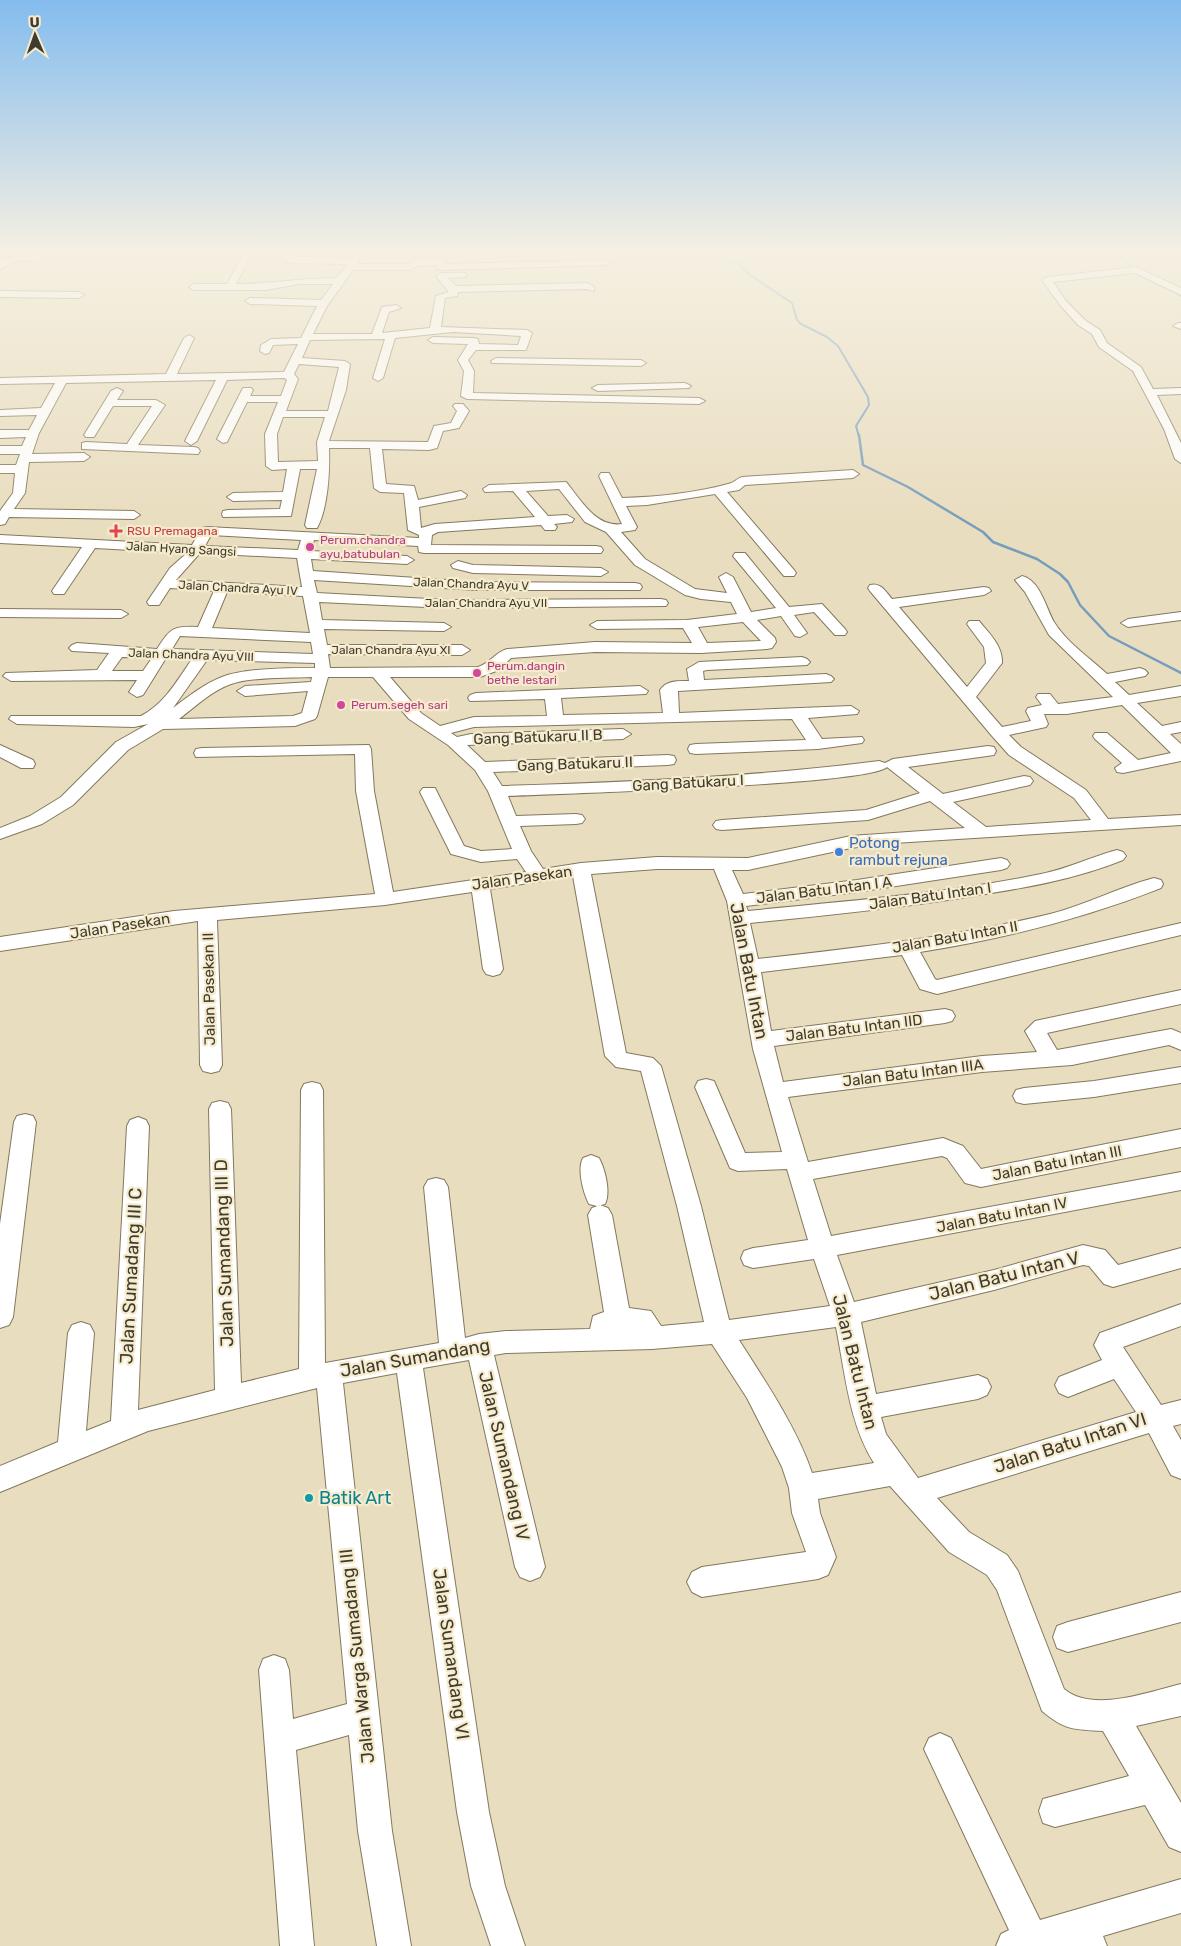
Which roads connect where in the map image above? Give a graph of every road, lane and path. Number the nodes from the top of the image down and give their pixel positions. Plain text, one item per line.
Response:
1 (186, 344) edge
2 (266, 344) edge
3 (303, 344) edge
4 (388, 344) edge
5 (474, 344) edge
6 (523, 344) edge
7 (1101, 344) edge
8 (473, 347) junction
9 (265, 351) dead end
10 (473, 360) junction
11 (296, 361) junction
12 (641, 362) dead end
13 (288, 375) junction
14 (223, 377) junction
15 (170, 378) junction
16 (378, 378) dead end
17 (124, 379) junction
18 (0, 381) edge
19 (62, 381) junction
20 (468, 384) junction
21 (486, 385) dead end
22 (644, 387) junction
23 (540, 391) junction
24 (1181, 391) edge
25 (1150, 392) junction
26 (681, 393) junction
27 (285, 399) junction
28 (699, 401) dead end
29 (642, 402) junction
30 (110, 403) junction
31 (459, 406) dead end
32 (541, 410) dead end
33 (45, 411) junction
34 (0, 414) edge
35 (279, 414) junction
36 (332, 414) junction
37 (33, 433) junction
38 (0, 434) edge
39 (223, 439) dead end
40 (324, 444) junction
41 (87, 446) junction
42 (376, 446) junction
43 (130, 448) junction
44 (0, 450) edge
45 (1181, 459) edge
46 (23, 464) junction
47 (324, 465) junction
48 (294, 466) junction
49 (0, 469) edge
50 (853, 474) dead end
51 (605, 476) dead end
52 (0, 482) edge
53 (516, 487) junction
54 (489, 489) dead end
55 (718, 490) junction
56 (461, 495) dead end
57 (288, 496) junction
58 (233, 497) dead end
59 (618, 502) junction
60 (411, 506) junction
61 (228, 514) dead end
62 (134, 515) dead end
63 (3, 517) edge
64 (567, 519) dead end
65 (547, 525) junction
66 (611, 529) junction
67 (310, 531) junction
68 (430, 531) junction
69 (0, 540) edge
70 (91, 544) junction
71 (196, 550) junction
72 (474, 550) junction
73 (596, 550) dead end
74 (303, 555) junction
75 (740, 556) dead end
76 (407, 560) dead end
77 (458, 565) junction
78 (474, 569) junction
79 (752, 569) junction
80 (601, 572) dead end
81 (306, 575) junction
82 (726, 577) dead end
83 (1022, 580) dead end
84 (166, 584) junction
85 (435, 584) junction
86 (459, 586) junction
87 (635, 587) dead end
88 (222, 588) junction
89 (875, 588) dead end
90 (59, 591) dead end
91 (984, 591) dead end
92 (310, 594) junction
93 (736, 598) junction
94 (154, 602) dead end
95 (661, 603) dead end
96 (890, 604) junction
97 (784, 611) junction
98 (0, 613) edge
99 (121, 614) dead end
100 (1181, 616) edge
101 (746, 617) junction
102 (1128, 623) dead end
103 (687, 624) junction
104 (974, 624) dead end
105 (598, 625) dead end
106 (444, 627) dead end
107 (203, 632) junction
108 (840, 632) dead end
109 (800, 633) dead end
110 (77, 648) dead end
111 (701, 648) junction
112 (462, 650) dead end
113 (118, 652) junction
114 (162, 654) junction
115 (202, 655) junction
116 (320, 655) junction
117 (802, 662) dead end
118 (379, 674) junction
119 (1140, 674) dead end
120 (101, 675) junction
121 (11, 676) dead end
122 (147, 676) junction
123 (826, 679) dead end
124 (1103, 679) junction
125 (697, 685) junction
126 (245, 690) dead end
127 (1181, 691) edge
128 (137, 692) dead end
129 (640, 692) dead end
130 (552, 694) junction
131 (968, 696) junction
132 (476, 698) dead end
133 (1124, 699) junction
134 (852, 711) dead end
135 (797, 715) junction
136 (671, 717) junction
137 (17, 718) dead end
138 (556, 719) junction
139 (152, 722) junction
140 (1181, 727) edge
141 (438, 731) junction
142 (1158, 731) junction
143 (998, 733) junction
144 (623, 734) dead end
145 (1101, 736) dead end
146 (856, 740) dead end
147 (454, 742) junction
148 (818, 744) junction
149 (696, 748) dead end
150 (0, 750) edge
151 (988, 751) dead end
152 (202, 752) dead end
153 (1181, 754) edge
154 (668, 760) dead end
155 (27, 764) dead end
156 (886, 765) junction
157 (481, 767) junction
158 (1024, 781) dead end
159 (497, 791) junction
160 (429, 792) dead end
161 (935, 797) junction
162 (576, 819) dead end
163 (511, 820) junction
164 (1181, 820) edge
165 (1103, 824) junction
166 (722, 825) dead end
167 (980, 831) junction
168 (0, 834) edge
169 (522, 852) junction
170 (1116, 856) dead end
171 (721, 864) junction
172 (1001, 864) dead end
173 (582, 869) junction
174 (538, 875) junction
175 (480, 884) junction
176 (1154, 884) dead end
177 (386, 899) junction
178 (738, 910) junction
179 (207, 914) junction
180 (1181, 929) edge
181 (0, 944) edge
182 (908, 947) junction
183 (750, 967) junction
184 (493, 969) dead end
185 (1181, 997) edge
186 (946, 1016) dead end
187 (763, 1040) junction
188 (1181, 1042) edge
189 (1051, 1058) junction
190 (211, 1065) dead end
191 (1181, 1075) edge
192 (706, 1087) dead end
193 (312, 1090) dead end
194 (775, 1091) junction
195 (1024, 1096) dead end
196 (220, 1109) dead end
197 (26, 1122) dead end
198 (138, 1126) dead end
199 (1181, 1138) edge
200 (591, 1164) dead end
201 (798, 1166) junction
202 (1181, 1181) edge
203 (436, 1187) dead end
204 (822, 1248) junction
205 (753, 1258) dead end
206 (1181, 1258) edge
207 (845, 1315) junction
208 (1181, 1315) edge
209 (0, 1317) edge
210 (618, 1318) junction
211 (719, 1332) junction
212 (81, 1333) dead end
213 (652, 1338) junction
214 (604, 1340) junction
215 (466, 1348) junction
216 (408, 1358) junction
217 (1119, 1365) junction
218 (320, 1375) junction
219 (1068, 1385) dead end
220 (978, 1387) dead end
221 (228, 1397) junction
222 (866, 1408) junction
223 (1181, 1412) edge
224 (1155, 1420) junction
225 (124, 1426) junction
226 (71, 1449) junction
227 (1181, 1466) edge
228 (895, 1472) junction
229 (0, 1478) edge
230 (803, 1488) junction
231 (914, 1492) junction
232 (530, 1567) dead end
233 (702, 1582) dead end
234 (1181, 1607) edge
235 (1068, 1637) dead end
236 (274, 1670) dead end
237 (1181, 1700) edge
238 (364, 1715) junction
239 (1112, 1716) junction
240 (279, 1739) junction
241 (940, 1749) dead end
242 (1152, 1787) junction
243 (1054, 1811) dead end
244 (1181, 1835) edge
245 (1181, 1896) edge
246 (1085, 1936) edge
247 (393, 1942) edge
248 (1022, 1943) edge
249 (297, 1946) edge
250 (508, 1946) edge

1 - 15 street
2 - 9 street
3 - 11 street
4 - 16 street
5 - 8 street
6 - 8 street
7 - 25 street
8 - 10 street
10 - 12 street
10 - 20 street
11 - 13 street
11 - 36 street
13 - 14 street
13 - 27 street
14 - 15 street
14 - 43 street
15 - 17 street
17 - 19 street
17 - 30 street
18 - 19 street
19 - 33 street
20 - 21 street
20 - 23 street
22 - 23 street
22 - 26 street
22 - 29 street
23 - 29 street
23 - 32 street
24 - 25 street
25 - 45 street
26 - 28 street
26 - 29 street
27 - 35 street
27 - 39 street
30 - 41 street
30 - 43 street
31 - 42 street
33 - 34 street
33 - 37 street
35 - 36 street
35 - 48 street
36 - 40 street
37 - 38 street
37 - 46 street
40 - 42 street
40 - 47 street
41 - 43 street
41 - 46 street
42 - 60 street
44 - 46 street
46 - 49 street
46 - 52 street
46 - 63 street
47 - 48 street
47 - 67 street
48 - 57 street
50 - 55 street
51 - 59 street
53 - 54 street
53 - 65 street
53 - 66 street
55 - 59 street
55 - 79 street
56 - 60 street
57 - 58 street
57 - 61 street
59 - 66 street
60 - 68 street
62 - 63 street
64 - 65 street
65 - 68 street
66 - 93 street
67 - 68 street
67 - 71 street
67 - 74 street
68 - 72 street
69 - 70 street, Jalan Hyang Sangsi
70 - 71 street, Jalan Hyang Sangsi
70 - 90 street
71 - 74 street, Jalan Hyang Sangsi
71 - 84 street
72 - 73 street
72 - 77 street
74 - 76 street, Jalan Hyang Sangsi
74 - 81 street
75 - 79 street
77 - 78 street
77 - 85 street
78 - 80 street
78 - 86 street
79 - 97 street
81 - 85 street, Jalan Chandra Ayu V
81 - 92 street
82 - 93 street
83 - 124 street
84 - 88 street, Jalan Chandra Ayu IV
84 - 94 street
85 - 86 street, Jalan Chandra Ayu V
86 - 87 street, Jalan Chandra Ayu V
88 - 92 street, Jalan Chandra Ayu IV
88 - 107 street
89 - 96 street
91 - 96 street
92 - 95 street, Jalan Chandra Ayu VII
92 - 116 street
93 - 101 street
96 - 131 street
97 - 101 street
97 - 108 street
97 - 109 street
98 - 99 street
100 - 102 street
101 - 103 street
101 - 111 street
103 - 105 street
103 - 111 street
104 - 131 street
106 - 116 street
107 - 114 street
107 - 116 street
110 - 113 street
111 - 118 street
112 - 116 street, Jalan Chandra Ayu XI
113 - 114 street, Jalan Chandra Ayu VIII
113 - 120 street, Jalan Chandra Ayu VIII
114 - 115 street, Jalan Chandra Ayu VIII
114 - 122 street
115 - 116 street, Jalan Chandra Ayu VIII
115 - 139 street
116 - 118 street
116 - 126 street
116 - 139 street
116 - 139 street
117 - 125 street
118 - 141 street
119 - 124 street
120 - 121 street
120 - 122 street
122 - 128 street
123 - 125 street
124 - 133 street
125 - 136 street
127 - 133 street
129 - 130 street
130 - 132 street
130 - 138 street
131 - 143 street
133 - 142 street
133 - 143 street
134 - 135 street
135 - 136 street
135 - 148 street
136 - 138 street
137 - 139 street
138 - 141 street
139 - 168 street
140 - 142 street
141 - 147 street
142 - 153 street
143 - 165 street
144 - 147 street, Gang Batukaru II B
145 - 153 street
146 - 148 street
147 - 157 street
148 - 149 street
150 - 155 street
151 - 156 street, Gang Batukaru I
152 - 177 street
154 - 157 street, Gang Batukaru II
156 - 159 street, Gang Batukaru I
156 - 161 street
157 - 159 street
158 - 161 street
159 - 163 street
160 - 169 street
161 - 166 street
161 - 167 street
162 - 163 street
163 - 169 street
164 - 165 street, Jalan Pasekan
165 - 167 street, Jalan Pasekan
167 - 171 street, Jalan Pasekan
169 - 174 street
170 - 178 street, Jalan Batu Intan I
171 - 173 street, Jalan Pasekan
171 - 178 street, Jalan Batu Intan
172 - 178 street, Jalan Batu Intan I A
173 - 174 street, Jalan Pasekan
173 - 211 street
174 - 175 street, Jalan Pasekan
175 - 177 street, Jalan Pasekan
175 - 184 street
176 - 182 street, Jalan Batu Intan II
177 - 179 street, Jalan Pasekan
178 - 183 street, Jalan Batu Intan
179 - 181 street, Jalan Pasekan
179 - 190 street, Jalan Pasekan II
180 - 182 street
182 - 183 street, Jalan Batu Intan II
183 - 187 street, Jalan Batu Intan
185 - 189 street
186 - 187 street, Jalan Batu Intan IID
187 - 194 street, Jalan Batu Intan
188 - 189 street, Jalan Batu Intan IIIA
189 - 194 street, Jalan Batu Intan IIIA
191 - 195 street
192 - 201 street, Jalan Batu Intan III
193 - 218 street, Jalan Warga Sumadang III
194 - 201 street, Jalan Batu Intan
196 - 221 street, Jalan Sumandang III D
197 - 209 street
198 - 225 street, Jalan Sumadang III C
199 - 201 street, Jalan Batu Intan III
200 - 210 street
201 - 204 street, Jalan Batu Intan
202 - 204 street, Jalan Batu Intan IV
203 - 215 street, Jalan Sumandang IV
204 - 205 street, Jalan Batu Intan IV
204 - 207 street, Jalan Batu Intan
206 - 207 street, Jalan Batu Intan V
207 - 211 street, Jalan Sumandang
207 - 222 street, Jalan Batu Intan
208 - 217 street, Jalan Batu Intan VI
210 - 213 street
210 - 214 street
211 - 213 street, Jalan Sumandang
211 - 230 street
212 - 226 street
213 - 214 street, Jalan Sumandang
214 - 215 street, Jalan Sumandang
215 - 216 street, Jalan Sumandang
215 - 232 street, Jalan Sumandang IV
216 - 218 street, Jalan Sumandang
216 - 250 street, Jalan Sumandang VI
217 - 219 street
217 - 224 street, Jalan Batu Intan VI
218 - 221 street, Jalan Sumandang
218 - 238 street, Jalan Warga Sumadang III
220 - 222 street
221 - 225 street, Jalan Sumandang
222 - 228 street, Jalan Batu Intan
223 - 224 street
224 - 227 street
224 - 231 street, Jalan Batu Intan VI
225 - 226 street, Jalan Sumandang
226 - 229 street, Jalan Sumandang
228 - 230 street
228 - 231 street, Jalan Batu Intan
230 - 233 street
231 - 239 street, Jalan Batu Intan
234 - 235 street
236 - 240 street
237 - 239 street, Jalan Batu Intan
238 - 240 street
238 - 247 street, Jalan Warga Sumadang III
239 - 242 street
240 - 249 street
241 - 248 street
242 - 243 street
242 - 244 street
245 - 246 street
246 - 248 street

